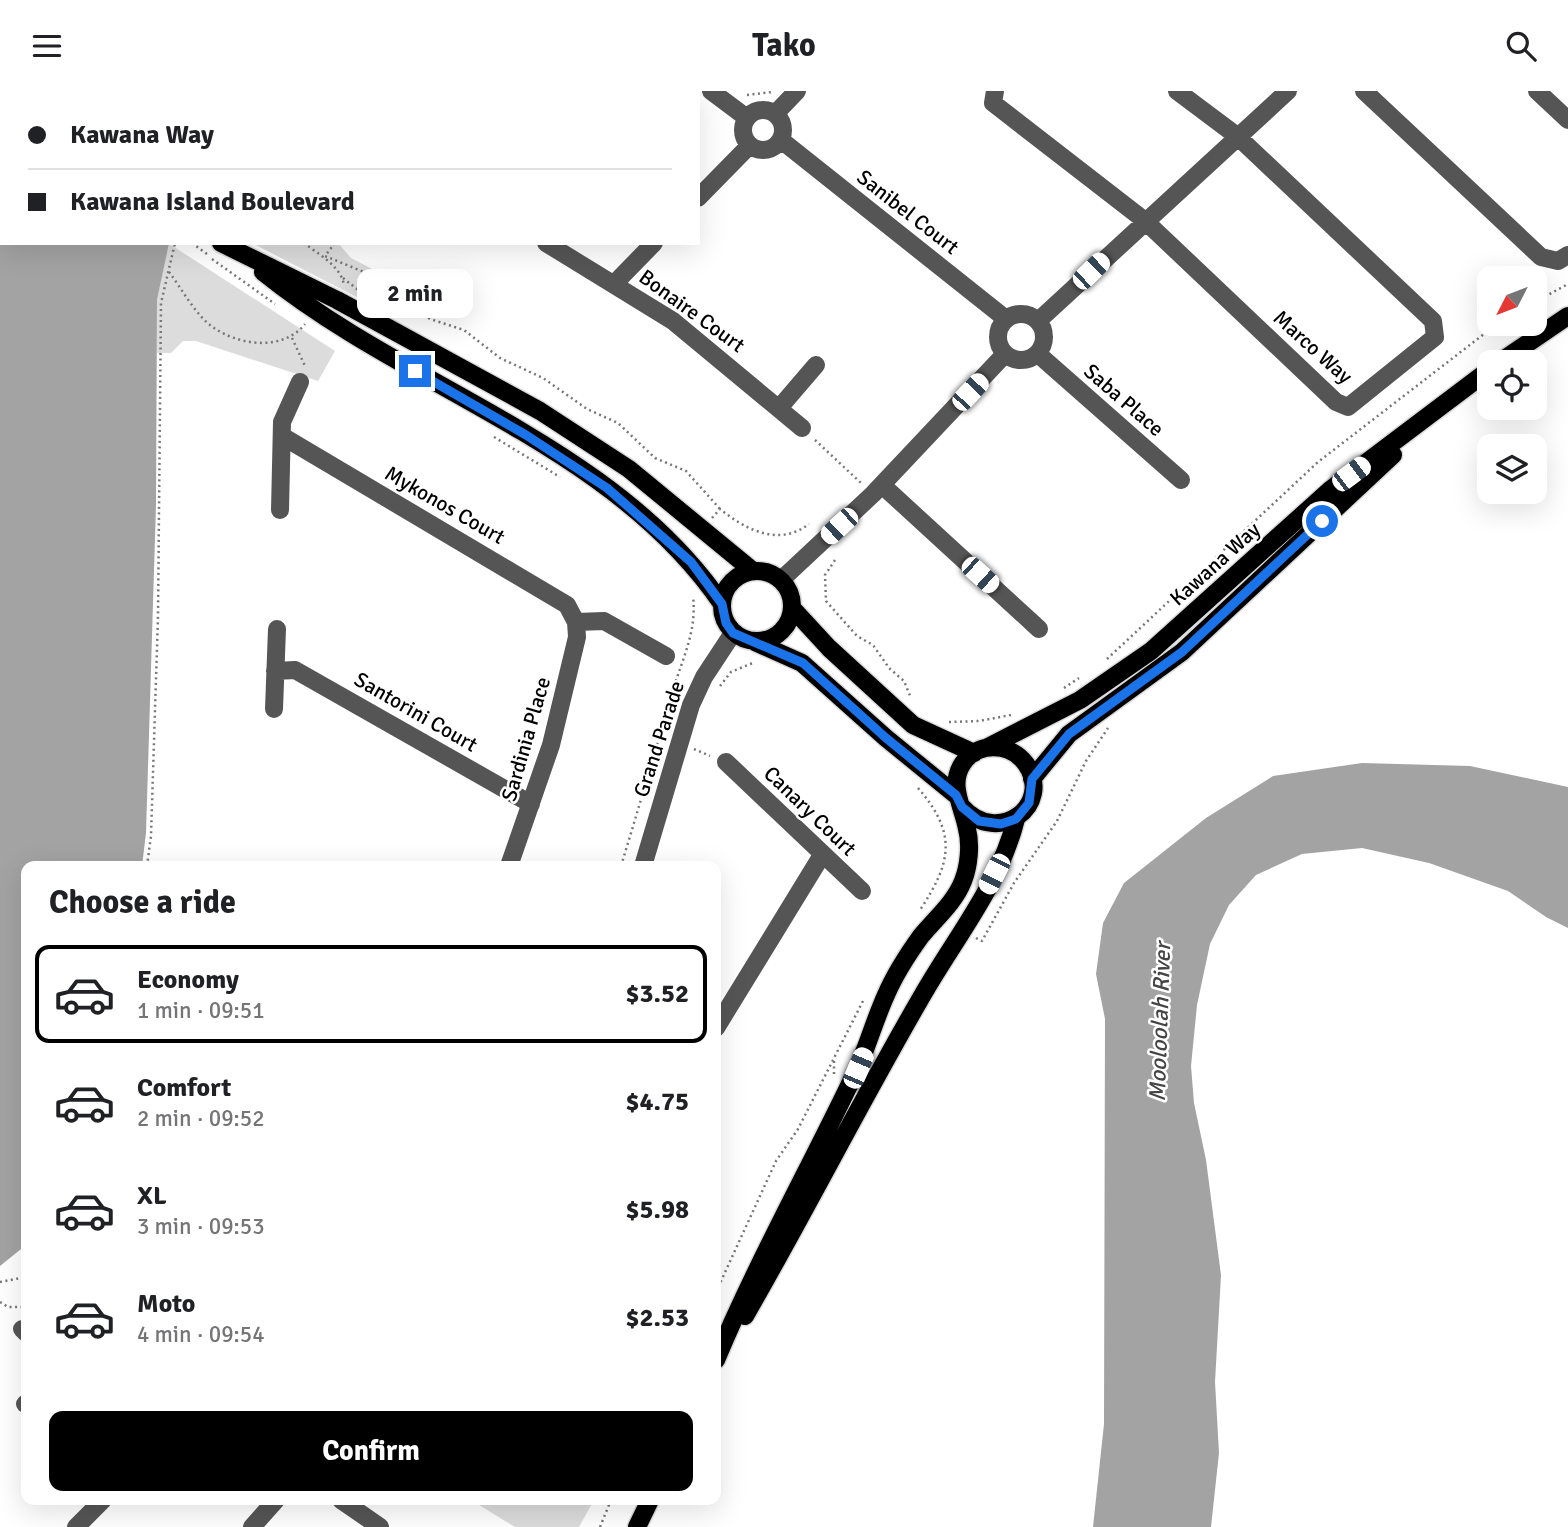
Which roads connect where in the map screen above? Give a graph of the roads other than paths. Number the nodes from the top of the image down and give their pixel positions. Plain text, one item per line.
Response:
1 (711, 91) edge
2 (797, 91) edge
3 (995, 91) edge
4 (1177, 91) edge
5 (1288, 91) edge
6 (1364, 91) edge
7 (1537, 91) edge
8 (775, 114) junction
9 (747, 118) junction
10 (1568, 120) edge
11 (1237, 136) junction
12 (781, 140) junction
13 (750, 145) junction
14 (700, 196) edge
15 (1144, 220) junction
16 (224, 245) edge
17 (549, 245) edge
18 (652, 245) edge
19 (1568, 255) edge
20 (244, 257) junction
21 (615, 283) junction
22 (1568, 316) edge
23 (1006, 319) junction
24 (1038, 321) junction
25 (1518, 350) edge
26 (1005, 354) junction
27 (1038, 354) junction
28 (816, 365) dead end
29 (1477, 380) edge
30 (300, 382) road end
31 (1460, 393) junction
32 (780, 407) junction
33 (802, 428) road end
34 (282, 436) junction
35 (1181, 480) dead end
36 (878, 489) junction
37 (280, 510) dead end
38 (753, 571) junction
39 (781, 580) junction
40 (722, 604) junction
41 (793, 609) junction
42 (576, 622) junction
43 (278, 629) dead end
44 (1039, 629) dead end
45 (733, 633) junction
46 (755, 642) junction
47 (666, 656) dead end
48 (275, 671) junction
49 (274, 709) dead end
50 (980, 750) junction
51 (726, 762) road end
52 (1032, 779) junction
53 (959, 801) junction
54 (531, 804) junction
55 (1016, 819) junction
56 (822, 855) junction
57 (511, 861) edge
58 (644, 861) edge
59 (862, 891) dead end
60 (721, 1017) edge
61 (721, 1348) edge
62 (721, 1359) edge
63 (98, 1505) edge
64 (272, 1505) edge
65 (348, 1505) edge
66 (648, 1505) edge
67 (76, 1527) edge
68 (252, 1527) edge
69 (380, 1527) edge
70 (637, 1527) edge

1 - 9 street
2 - 8 street
3 - 15 street
4 - 11 street
5 - 11 street
6 - 19 street
7 - 10 street
8 - 9 street
8 - 12 street
9 - 13 street
11 - 15 street
11 - 15 street, Marco Way
12 - 13 street
12 - 23 street, Sanibel Court
13 - 14 street
15 - 24 street
16 - 20 main road
17 - 21 street, Bonaire Court
18 - 21 street
20 - 38 main road
20 - 40 main road
21 - 32 street, Bonaire Court
22 - 25 main road
23 - 24 street
23 - 26 street
24 - 27 street
26 - 27 street
26 - 36 street
27 - 35 street, Saba Place
28 - 32 street
29 - 31 main road, Kawana Way
30 - 34 street
31 - 50 main road, Kawana Way
31 - 52 main road, Kawana Way
32 - 33 street, Bonaire Court
34 - 37 street
34 - 42 street, Mykonos Court
36 - 39 street
36 - 44 street
38 - 39 main road
38 - 40 main road
39 - 41 main road
40 - 45 main road
41 - 46 main road
41 - 50 main road
42 - 47 street
42 - 54 street, Sardinia Place
43 - 48 street
45 - 46 main road
45 - 58 street, Grand Parade
46 - 53 main road
48 - 49 street
48 - 54 street, Santorini Court
50 - 52 main road
50 - 53 main road
51 - 56 street, Canary Court
52 - 55 main road
53 - 55 main road
53 - 61 main road
54 - 57 street, Sardinia Place
55 - 62 main road
56 - 59 street, Canary Court
56 - 60 street
63 - 67 street
64 - 68 street
65 - 69 street
66 - 70 main road

